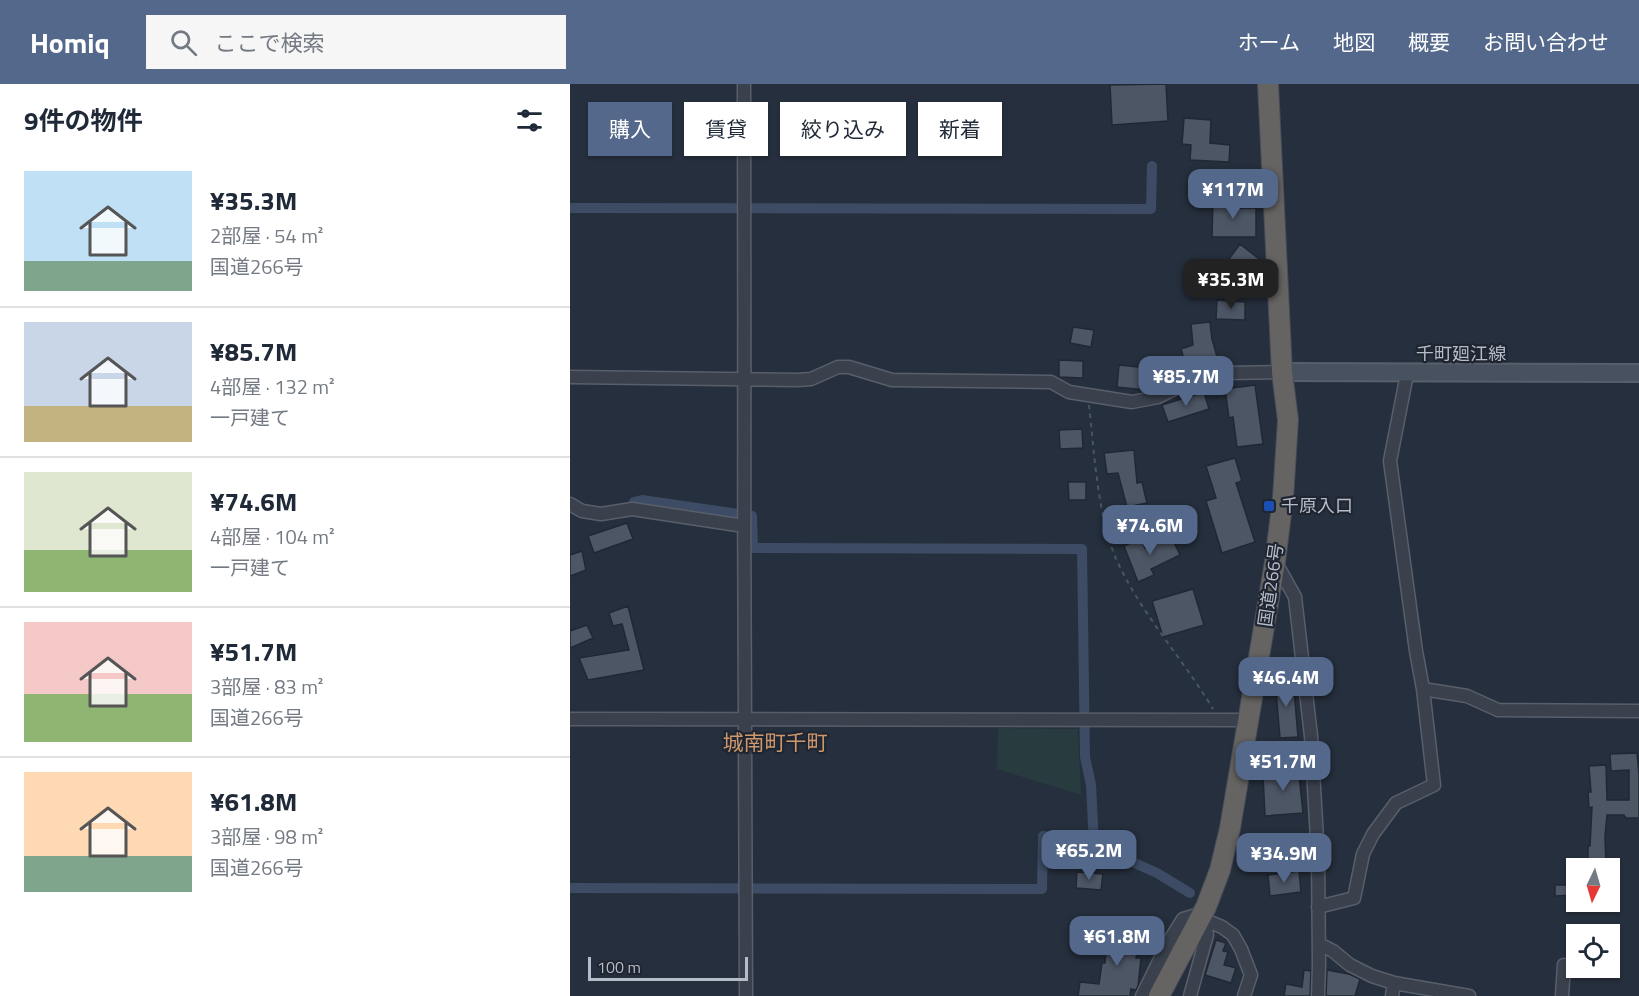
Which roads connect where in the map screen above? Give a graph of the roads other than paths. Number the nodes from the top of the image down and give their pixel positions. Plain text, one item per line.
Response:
1 (744, 84) edge
2 (1268, 84) edge
3 (1282, 372) junction
4 (1407, 374) junction
5 (1639, 374) edge
6 (570, 377) edge
7 (745, 380) junction
8 (570, 504) edge
9 (744, 526) junction
10 (1275, 562) junction
11 (1423, 689) junction
12 (1639, 711) edge
13 (570, 719) edge
14 (743, 719) junction
15 (1248, 720) junction
16 (1318, 907) junction
17 (1204, 916) junction
18 (1319, 944) junction
19 (1564, 965) dead end
20 (1395, 983) junction
21 (746, 996) edge
22 (1142, 996) edge
23 (1159, 996) edge
24 (1190, 996) edge
25 (1244, 996) edge
26 (1318, 996) edge
27 (1392, 996) edge
28 (1469, 996) edge
29 (1562, 996) edge

1 - 7 street
2 - 3 highway, 国道266号
3 - 4 main road, 千町廻江線
3 - 7 street
3 - 10 highway, 国道266号
4 - 5 main road, 千町廻江線
4 - 11 street
6 - 7 street
7 - 9 street
8 - 9 street
9 - 14 street
10 - 15 highway, 国道266号
10 - 16 street
11 - 12 street
11 - 16 street
13 - 14 street
14 - 15 street
14 - 21 street
15 - 17 highway, 国道266号
16 - 18 street
17 - 22 street
17 - 23 highway, 国道266号
17 - 24 street
17 - 25 street
18 - 20 street
18 - 26 street
19 - 29 street
20 - 27 street
20 - 28 street

